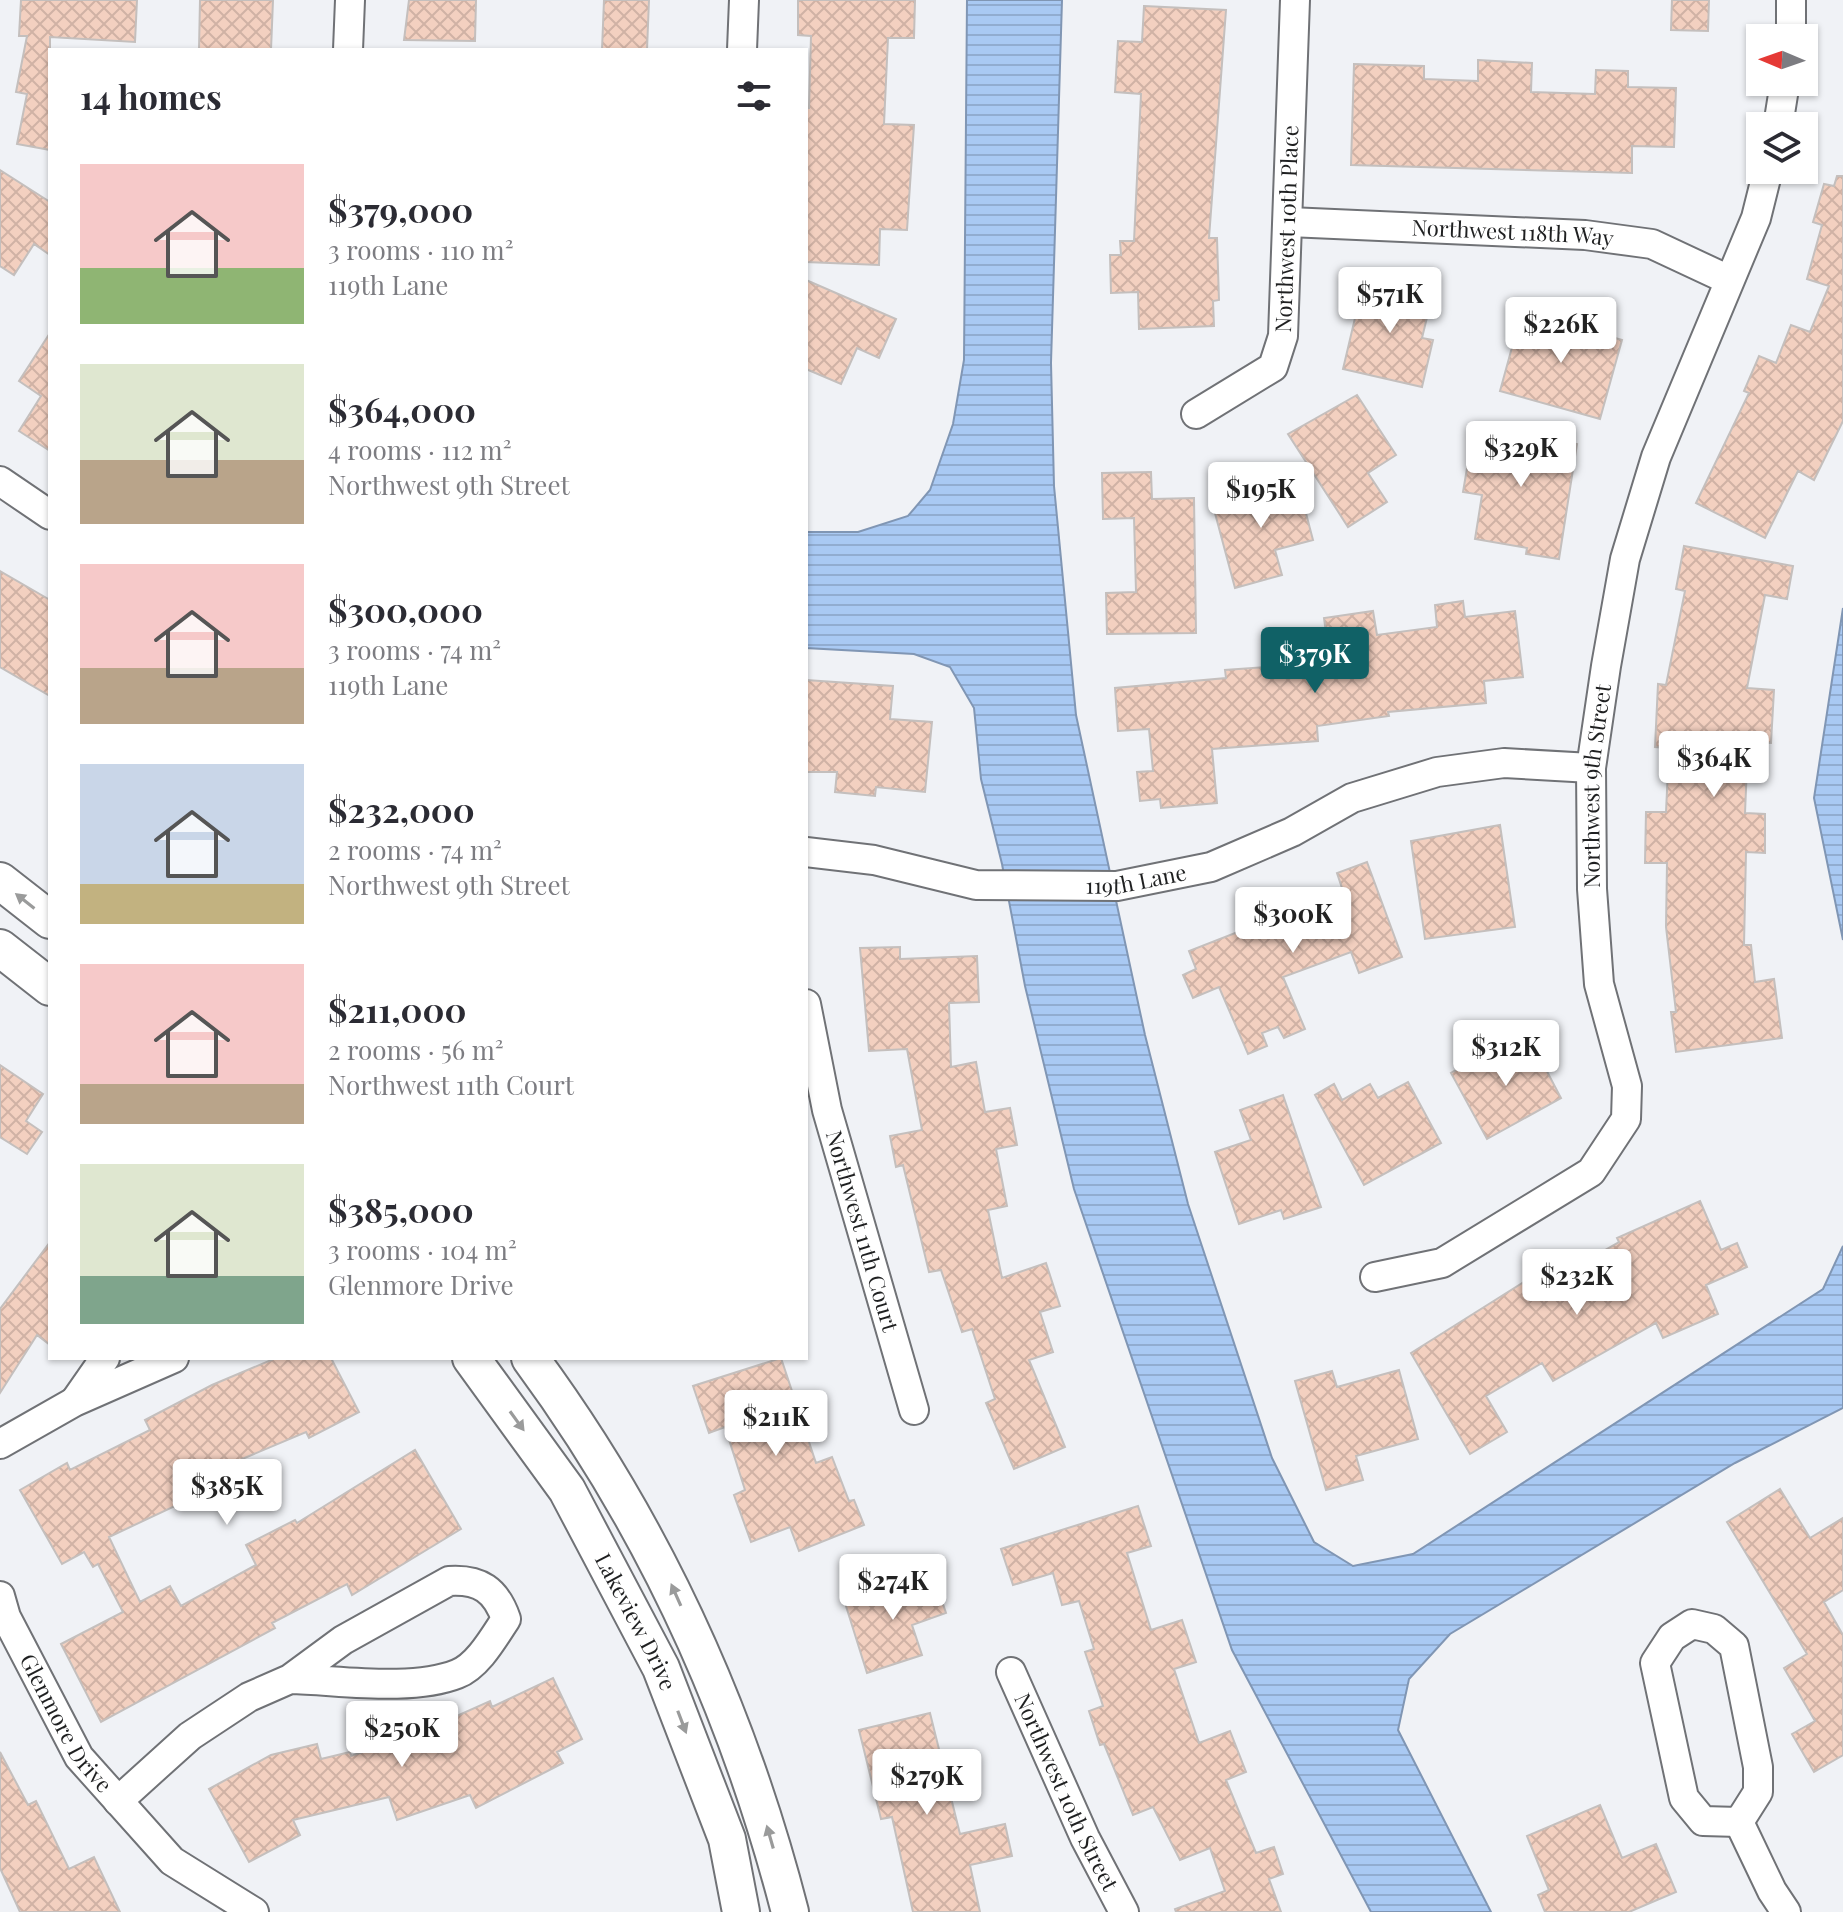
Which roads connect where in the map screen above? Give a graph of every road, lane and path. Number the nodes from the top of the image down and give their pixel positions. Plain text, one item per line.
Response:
1 (350, 0) edge
2 (744, 0) edge
3 (1295, 0) edge
4 (1791, 0) edge
5 (1791, 24) edge
6 (348, 48) edge
7 (742, 48) edge
8 (1764, 184) edge
9 (1289, 222) junction
10 (1729, 280) junction
11 (1196, 414) dead end
12 (0, 481) edge
13 (48, 514) edge
14 (1591, 768) junction
15 (808, 852) edge
16 (0, 881) edge
17 (48, 918) edge
18 (0, 948) edge
19 (48, 985) edge
20 (808, 1024) edge
21 (817, 1112) edge
22 (1375, 1277) dead end
23 (104, 1360) edge
24 (169, 1360) edge
25 (472, 1360) edge
26 (531, 1360) edge
27 (74, 1402) junction
28 (914, 1410) dead end
29 (0, 1444) edge
30 (0, 1596) edge
31 (1011, 1672) dead end
32 (290, 1679) junction
33 (118, 1801) junction
34 (1739, 1822) junction
35 (254, 1912) edge
36 (741, 1912) edge
37 (790, 1912) edge
38 (1124, 1912) edge
39 (1786, 1912) edge

1 - 6 street
2 - 7 street
3 - 9 street, Northwest 10th Place
4 - 5 street
8 - 10 street, Northwest 9th Street
9 - 10 street, Northwest 118th Way
9 - 11 street, Northwest 10th Place
10 - 14 street, Northwest 9th Street
12 - 13 street
14 - 15 street, 119th Lane
14 - 22 street, Northwest 9th Street
17 -> 16 street
18 - 19 street
20 - 21 street, Northwest 11th Court
21 - 28 street, Northwest 11th Court
23 - 27 street
24 - 27 street
25 -> 36 street, Lakeview Drive
37 -> 26 street, Lakeview Drive
27 - 29 street
30 - 33 street, Glenmore Drive
31 - 38 street, Northwest 10th Street
32 - 32 street, Glenmore Drive
32 - 33 street, Glenmore Drive
33 - 35 street, Glenmore Drive
34 - 34 street
34 - 39 street

